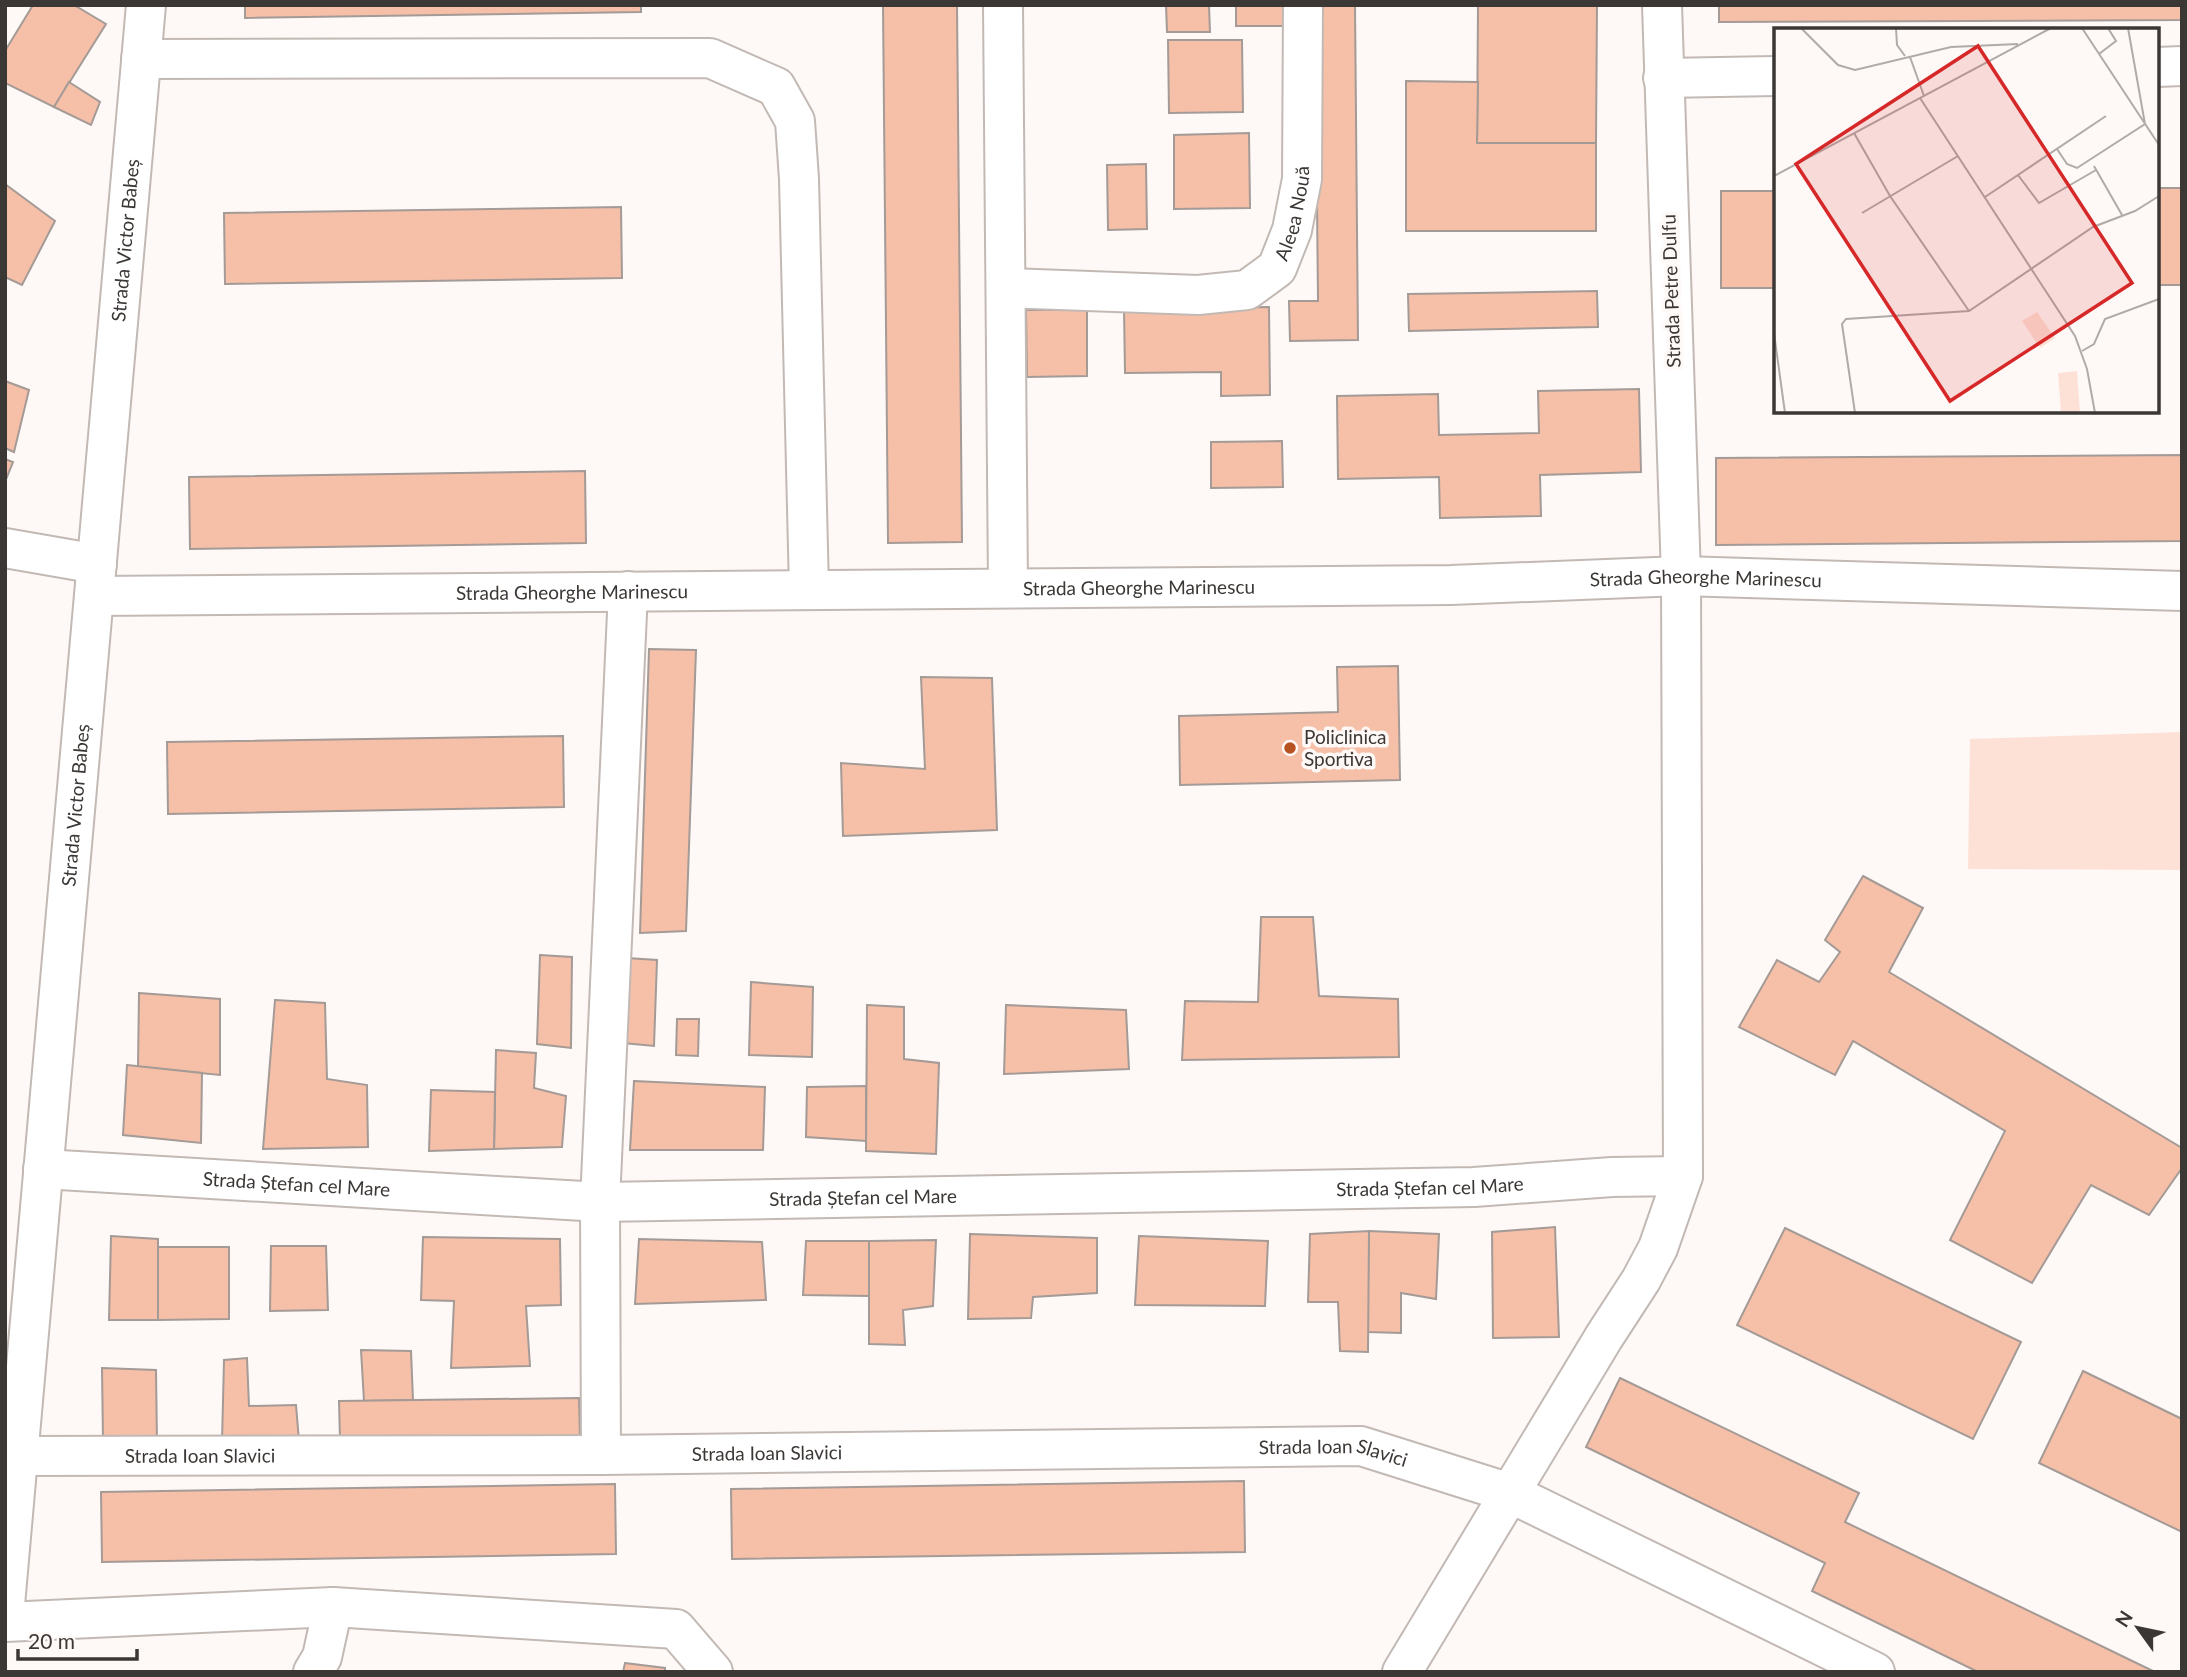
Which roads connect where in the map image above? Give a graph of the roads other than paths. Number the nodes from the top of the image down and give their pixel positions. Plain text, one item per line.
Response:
1 (146, 5) edge
2 (1003, 5) edge
3 (1303, 5) edge
4 (1662, 5) edge
5 (141, 59) junction
6 (2182, 66) edge
7 (2159, 67) edge
8 (1774, 76) edge
9 (1663, 78) junction
10 (1006, 288) junction
11 (5, 548) edge
12 (1681, 576) junction
13 (95, 580) junction
14 (1008, 587) junction
15 (809, 590) junction
16 (628, 591) junction
17 (2182, 591) edge
18 (43, 1169) junction
19 (1682, 1176) junction
20 (600, 1202) junction
21 (601, 1455) junction
22 (18, 1456) junction
23 (1510, 1493) junction
24 (5, 1605) edge
25 (333, 1607) junction
26 (5, 1622) edge
27 (313, 1672) edge
28 (713, 1672) edge
29 (1402, 1672) edge
30 (1875, 1672) edge

1 - 5 street, Strada Victor Babeș
2 - 10 street
3 - 10 street, Aleea Nouă
4 - 9 street, Strada Petre Dulfu
5 - 13 street, Strada Victor Babeș
5 - 15 street
6 - 7 street
8 - 9 street
9 - 12 street, Strada Petre Dulfu
10 - 14 street
11 - 13 street, Strada Gheorghe Marinescu
12 - 14 street, Strada Gheorghe Marinescu
12 - 17 street, Strada Gheorghe Marinescu
12 - 19 street, Strada Petre Dulfu
13 - 16 street, Strada Gheorghe Marinescu
13 - 18 street, Strada Victor Babeș
14 - 15 street, Strada Gheorghe Marinescu
15 - 16 street, Strada Gheorghe Marinescu
16 - 20 street
18 - 20 street, Strada Ștefan cel Mare
18 - 22 street, Strada Victor Babeș
19 - 20 street, Strada Ștefan cel Mare
19 - 23 street
20 - 21 street
21 - 22 street, Strada Ioan Slavici
21 - 23 street, Strada Ioan Slavici
22 - 24 street, Strada Victor Babeș
23 - 29 street
23 - 30 street, Strada Ioan Slavici
25 - 26 street
25 - 27 street
25 - 28 street

